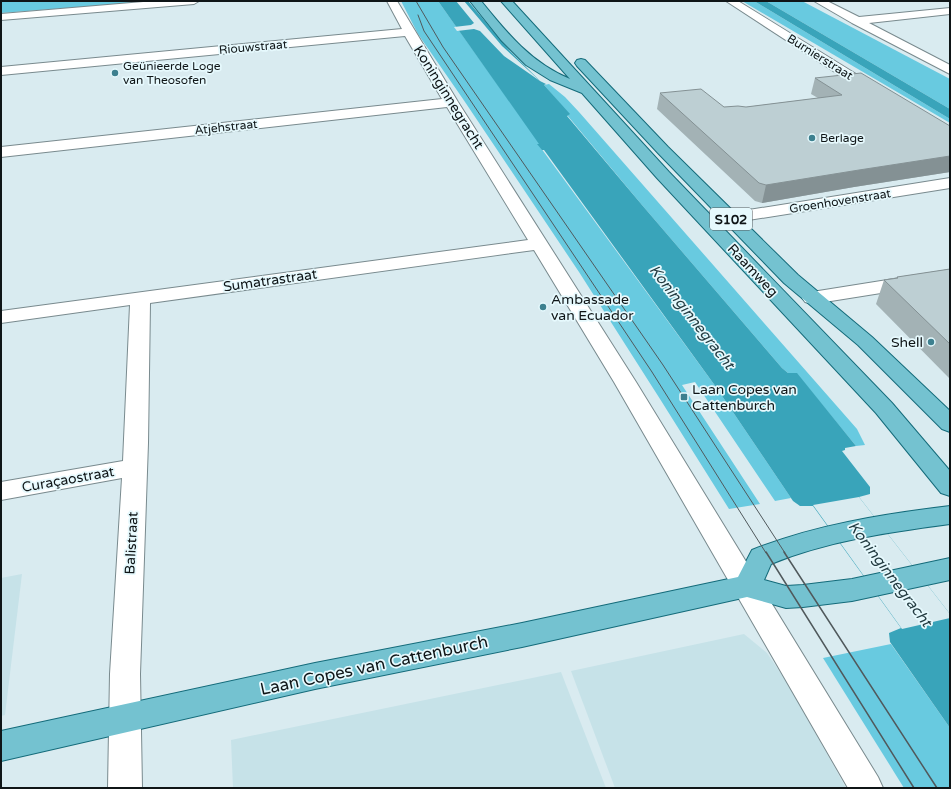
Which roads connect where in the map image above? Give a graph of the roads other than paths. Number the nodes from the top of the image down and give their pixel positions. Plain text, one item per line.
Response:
1 (194, 1) edge
2 (392, 1) edge
3 (475, 1) edge
4 (506, 1) edge
5 (523, 1) edge
6 (731, 1) edge
7 (819, 1) edge
8 (167, 2) edge
9 (950, 11) edge
10 (1, 17) edge
11 (856, 21) junction
12 (409, 32) junction
13 (950, 70) edge
14 (1, 71) edge
15 (588, 92) junction
16 (884, 97) edge
17 (451, 102) junction
18 (1, 152) edge
19 (950, 183) edge
20 (730, 218) junction
21 (540, 244) junction
22 (950, 276) edge
23 (140, 298) junction
24 (812, 298) junction
25 (1, 317) edge
26 (950, 424) edge
27 (135, 467) junction
28 (950, 487) edge
29 (1, 490) edge
30 (950, 515) edge
31 (950, 569) edge
32 (747, 586) junction
33 (124, 719) junction
34 (1, 746) edge
35 (125, 788) edge
36 (866, 788) edge

1 - 8 street
2 - 12 street, Koninginnegracht
3 - 15 main road
4 - 15 main road, Raamweg / S102
5 - 20 main road, Raamweg / S102
6 - 16 street, Burnierstraat
7 - 11 street
8 - 10 street
9 - 11 street
11 - 13 street
12 - 14 street, Riouwstraat
12 - 17 street, Koninginnegracht
15 - 28 main road, Raamweg / S102
17 - 18 street, Atjehstraat
17 - 21 street, Koninginnegracht
19 - 20 street, Groenhovenstraat
20 - 24 main road, Raamweg / S102
21 - 23 street, Sumatrastraat
21 - 32 street, Koninginnegracht
22 - 24 street
23 - 25 street, Sumatrastraat
23 - 27 street, Balistraat
24 - 26 main road, Raamweg / S102
27 - 29 street, Curaçaostraat
27 - 33 street, Balistraat
30 - 32 main road
31 - 32 main road, Laan Copes van Cattenburch
32 - 33 main road, Laan Copes van Cattenburch
32 - 36 street, Koninginnegracht
33 - 34 main road, Laan Copes van Cattenburch
33 - 35 street, Balistraat

